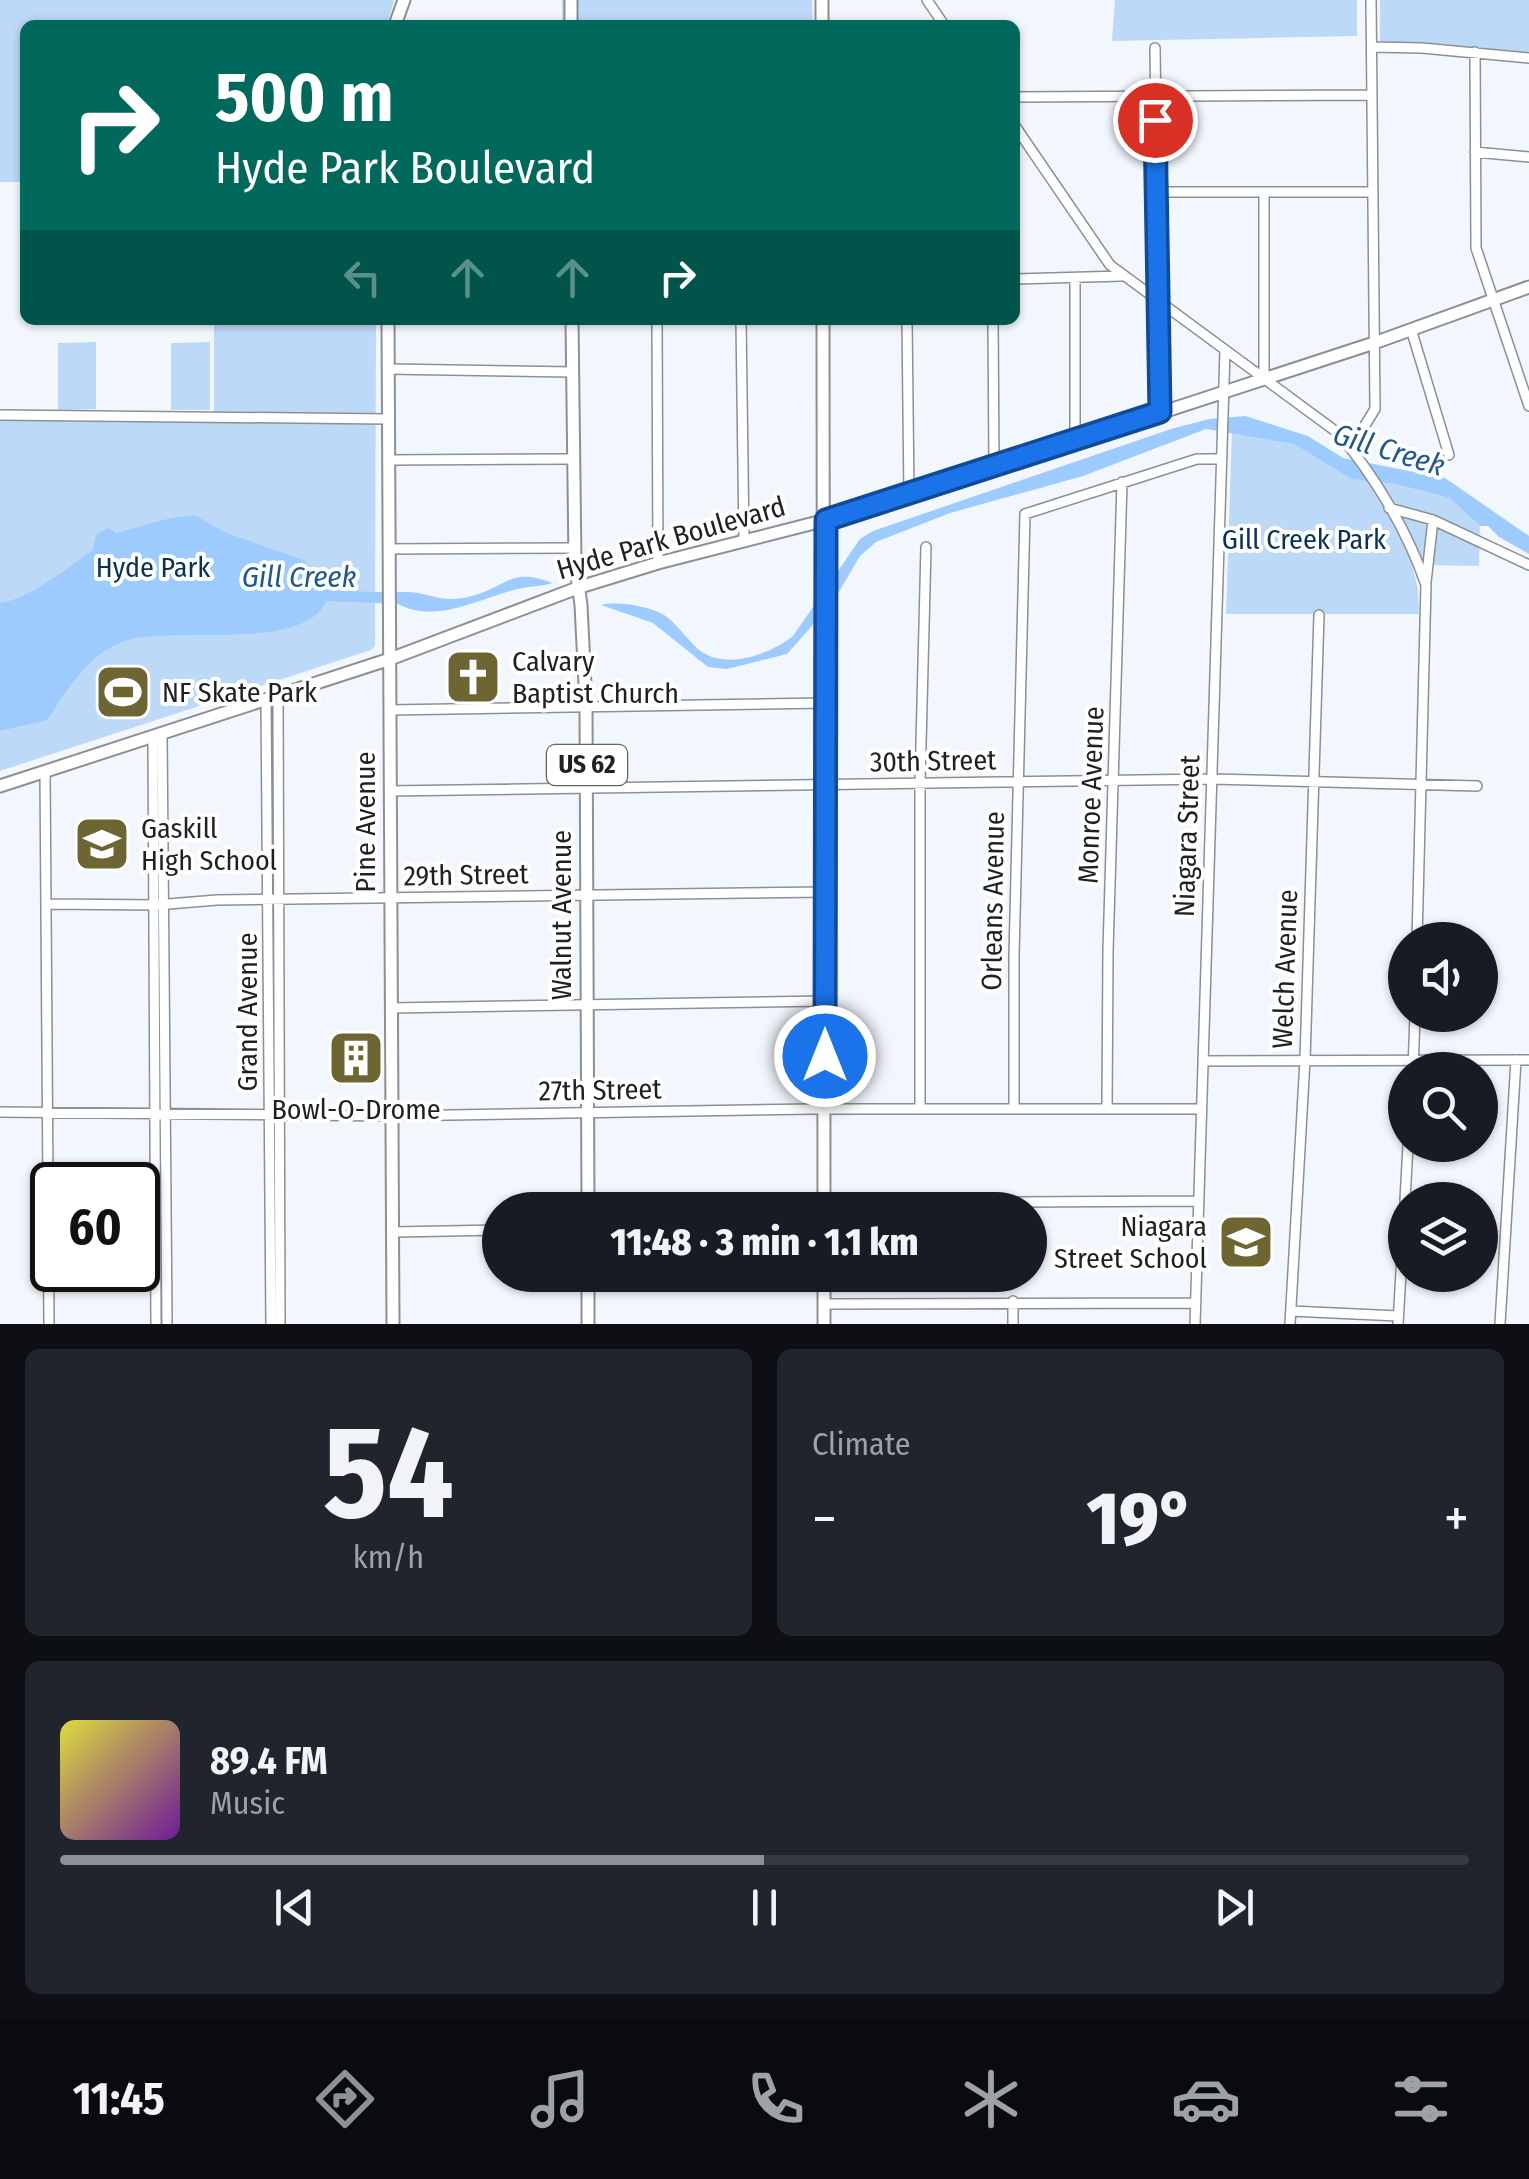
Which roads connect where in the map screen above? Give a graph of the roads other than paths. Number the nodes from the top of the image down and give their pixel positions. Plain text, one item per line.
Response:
1 (1372, 0) edge
2 (1155, 48) dead end
3 (1372, 48) junction
4 (1474, 52) junction
5 (1529, 58) edge
6 (1155, 96) junction
7 (1372, 96) junction
8 (1020, 97) edge
9 (1020, 133) edge
10 (1475, 152) junction
11 (1529, 158) edge
12 (1156, 192) junction
13 (1372, 192) junction
14 (1264, 193) junction
15 (1122, 276) junction
16 (1020, 279) edge
17 (1075, 280) junction
18 (1529, 287) edge
19 (1495, 298) junction
20 (1157, 301) junction
21 (388, 325) edge
22 (572, 325) edge
23 (657, 325) edge
24 (741, 325) edge
25 (823, 325) edge
26 (907, 325) edge
27 (993, 325) edge
28 (1411, 329) junction
29 (1374, 343) junction
30 (1225, 350) junction
31 (388, 369) junction
32 (572, 372) junction
33 (1264, 379) junction
34 (1224, 393) junction
35 (1529, 406) edge
36 (1160, 412) junction
37 (0, 415) edge
38 (388, 419) junction
39 (1075, 440) junction
40 (1351, 448) junction
41 (1449, 455) dead end
42 (1222, 458) junction
43 (573, 459) junction
44 (388, 460) junction
45 (994, 466) junction
46 (1122, 482) junction
47 (909, 495) junction
48 (1389, 508) junction
49 (826, 520) junction
50 (1433, 520) junction
51 (744, 540) junction
52 (926, 547) dead end
53 (575, 548) junction
54 (388, 549) junction
55 (658, 563) junction
56 (1529, 565) edge
57 (1426, 585) junction
58 (580, 588) junction
59 (1319, 616) dead end
60 (390, 659) junction
61 (272, 698) junction
62 (824, 703) junction
63 (586, 705) junction
64 (390, 710) junction
65 (158, 735) junction
66 (45, 771) junction
67 (1114, 780) junction
68 (1212, 780) junction
69 (1314, 781) junction
70 (1018, 782) junction
71 (920, 784) junction
72 (1422, 785) junction
73 (0, 786) edge
74 (824, 786) junction
75 (1476, 786) dead end
76 (587, 789) junction
77 (390, 791) junction
78 (824, 892) junction
79 (587, 896) junction
80 (391, 898) junction
81 (274, 901) junction
82 (48, 904) junction
83 (160, 904) junction
84 (1418, 922) edge
85 (825, 1001) junction
86 (586, 1005) junction
87 (392, 1008) junction
88 (1305, 1060) junction
89 (1516, 1060) junction
90 (1529, 1060) edge
91 (1203, 1061) junction
92 (1498, 1061) edge
93 (1388, 1064) edge
94 (1108, 1108) junction
95 (1201, 1108) junction
96 (824, 1109) junction
97 (920, 1109) junction
98 (1014, 1109) junction
99 (0, 1112) edge
100 (49, 1112) junction
101 (160, 1113) junction
102 (587, 1113) junction
103 (275, 1114) junction
104 (391, 1116) junction
105 (588, 1192) edge
106 (824, 1192) edge
107 (1198, 1201) junction
108 (1047, 1203) edge
109 (482, 1230) edge
110 (392, 1232) junction
111 (588, 1292) edge
112 (824, 1292) edge
113 (1400, 1292) edge
114 (1013, 1302) junction
115 (1196, 1303) junction
116 (824, 1304) junction
117 (1291, 1311) junction
118 (1398, 1320) edge
119 (49, 1324) edge
120 (156, 1324) edge
121 (167, 1324) edge
122 (271, 1324) edge
123 (280, 1324) edge
124 (393, 1324) edge
125 (588, 1324) edge
126 (824, 1324) edge
127 (1012, 1324) edge
128 (1195, 1324) edge
129 (1290, 1324) edge
130 (1500, 1324) edge

1 - 3 street
2 - 6 street
3 - 4 street
3 - 7 street
4 - 5 street
4 - 10 street
6 - 7 street
6 - 8 street
6 - 12 street
7 - 13 street
9 - 15 street
10 - 11 street
10 - 19 street
12 - 14 street
12 - 20 street
13 - 14 street
13 - 29 street
14 - 33 street
15 - 17 street
15 - 20 street
16 - 17 street
17 - 39 street
18 - 19 main road, Hyde Park Boulevard
19 - 28 main road, Hyde Park Boulevard
19 - 35 street
20 - 30 street
20 - 36 street
21 - 31 main road, Pine Avenue
22 - 32 main road, Walnut Avenue / US 62
23 - 55 street
24 - 51 street
25 - 49 main road
26 - 47 street
27 - 45 street
28 - 29 main road, Hyde Park Boulevard
28 - 41 street
29 - 33 main road, Hyde Park Boulevard
29 - 40 street
30 - 33 street
30 - 34 street, Niagara Street
31 - 32 street
31 - 38 main road, Pine Avenue
32 - 43 main road, Walnut Avenue / US 62
33 - 34 main road, Hyde Park Boulevard
33 - 40 street
34 - 36 main road, Hyde Park Boulevard
34 - 42 street, Niagara Street
36 - 39 main road, Hyde Park Boulevard
37 - 38 street
38 - 44 main road, Pine Avenue
39 - 45 main road, Hyde Park Boulevard
40 - 48 street
42 - 46 street
42 - 68 street, Niagara Street
43 - 44 street
43 - 53 main road, Walnut Avenue / US 62
44 - 54 main road, Pine Avenue
45 - 47 main road, Hyde Park Boulevard
46 - 67 street, Monroe Avenue
46 - 70 street, Orleans Avenue
47 - 49 main road, Hyde Park Boulevard
48 - 50 street
48 - 57 street
49 - 51 main road, Hyde Park Boulevard
49 - 62 main road
50 - 56 street
50 - 57 street
51 - 55 main road, Hyde Park Boulevard
52 - 71 street
53 - 54 street
53 - 58 main road, Walnut Avenue / US 62
54 - 60 main road, Pine Avenue
55 - 58 main road, Hyde Park Boulevard
57 - 72 street
58 - 60 main road, Hyde Park Boulevard
58 - 63 main road, Walnut Avenue / US 62
59 - 69 street, Welch Avenue
60 - 61 main road, Hyde Park Boulevard
60 - 64 main road, Pine Avenue
61 - 65 main road, Hyde Park Boulevard
61 - 81 street, Grand Avenue
62 - 63 street
62 - 74 main road
63 - 64 street
63 - 76 main road, Walnut Avenue / US 62
64 - 77 main road, Pine Avenue
65 - 66 main road, Hyde Park Boulevard
65 - 83 street
66 - 73 main road, Hyde Park Boulevard
66 - 82 street
67 - 68 street, 30th Street
67 - 70 street, 30th Street
67 - 94 street, Monroe Avenue
68 - 69 street, 30th Street
68 - 91 street, Niagara Street
69 - 72 street, 30th Street
69 - 88 street, Welch Avenue
70 - 71 street, 30th Street
70 - 98 street, Orleans Avenue
71 - 74 street, 30th Street
71 - 97 street
72 - 75 street, 30th Street
72 - 84 street
74 - 76 street, 30th Street
74 - 78 main road
76 - 77 street, 30th Street
76 - 79 main road, Walnut Avenue / US 62
77 - 80 main road, Pine Avenue
78 - 79 street, 29th Street
78 - 85 main road
79 - 80 street, 29th Street
79 - 86 main road, Walnut Avenue / US 62
80 - 81 street, 29th Street
80 - 87 main road, Pine Avenue
81 - 83 street, 29th Street
81 - 103 street, Grand Avenue
82 - 83 street, 29th Street
82 - 100 street
83 - 101 street
85 - 86 street
85 - 96 main road
86 - 87 street
86 - 102 main road, Walnut Avenue / US 62
87 - 104 main road, Pine Avenue
88 - 91 street
88 - 93 street
88 - 117 street, Welch Avenue
89 - 90 street
89 - 92 street
89 - 130 street
91 - 95 street, Niagara Street
94 - 95 street, 27th Street
94 - 98 street, 27th Street
95 - 107 street, Niagara Street
96 - 97 street, 27th Street
96 - 102 street, 27th Street
96 - 106 main road
97 - 98 street, 27th Street
99 - 100 street, 27th Street
100 - 101 street, 27th Street
100 - 119 street
101 - 103 street, 27th Street
101 - 120 street
101 - 121 street
102 - 104 street, 27th Street
102 - 105 main road, Walnut Avenue / US 62
103 - 104 street, 27th Street
103 - 122 street, Grand Avenue
103 - 123 street
104 - 110 main road, Pine Avenue
107 - 108 street
107 - 115 street, Niagara Street
109 - 110 street
110 - 124 main road, Pine Avenue
111 - 125 main road
112 - 116 main road
113 - 118 street
114 - 115 street
114 - 116 street
114 - 127 street
115 - 128 street, Niagara Street
116 - 126 main road
117 - 118 street
117 - 129 street, Welch Avenue

